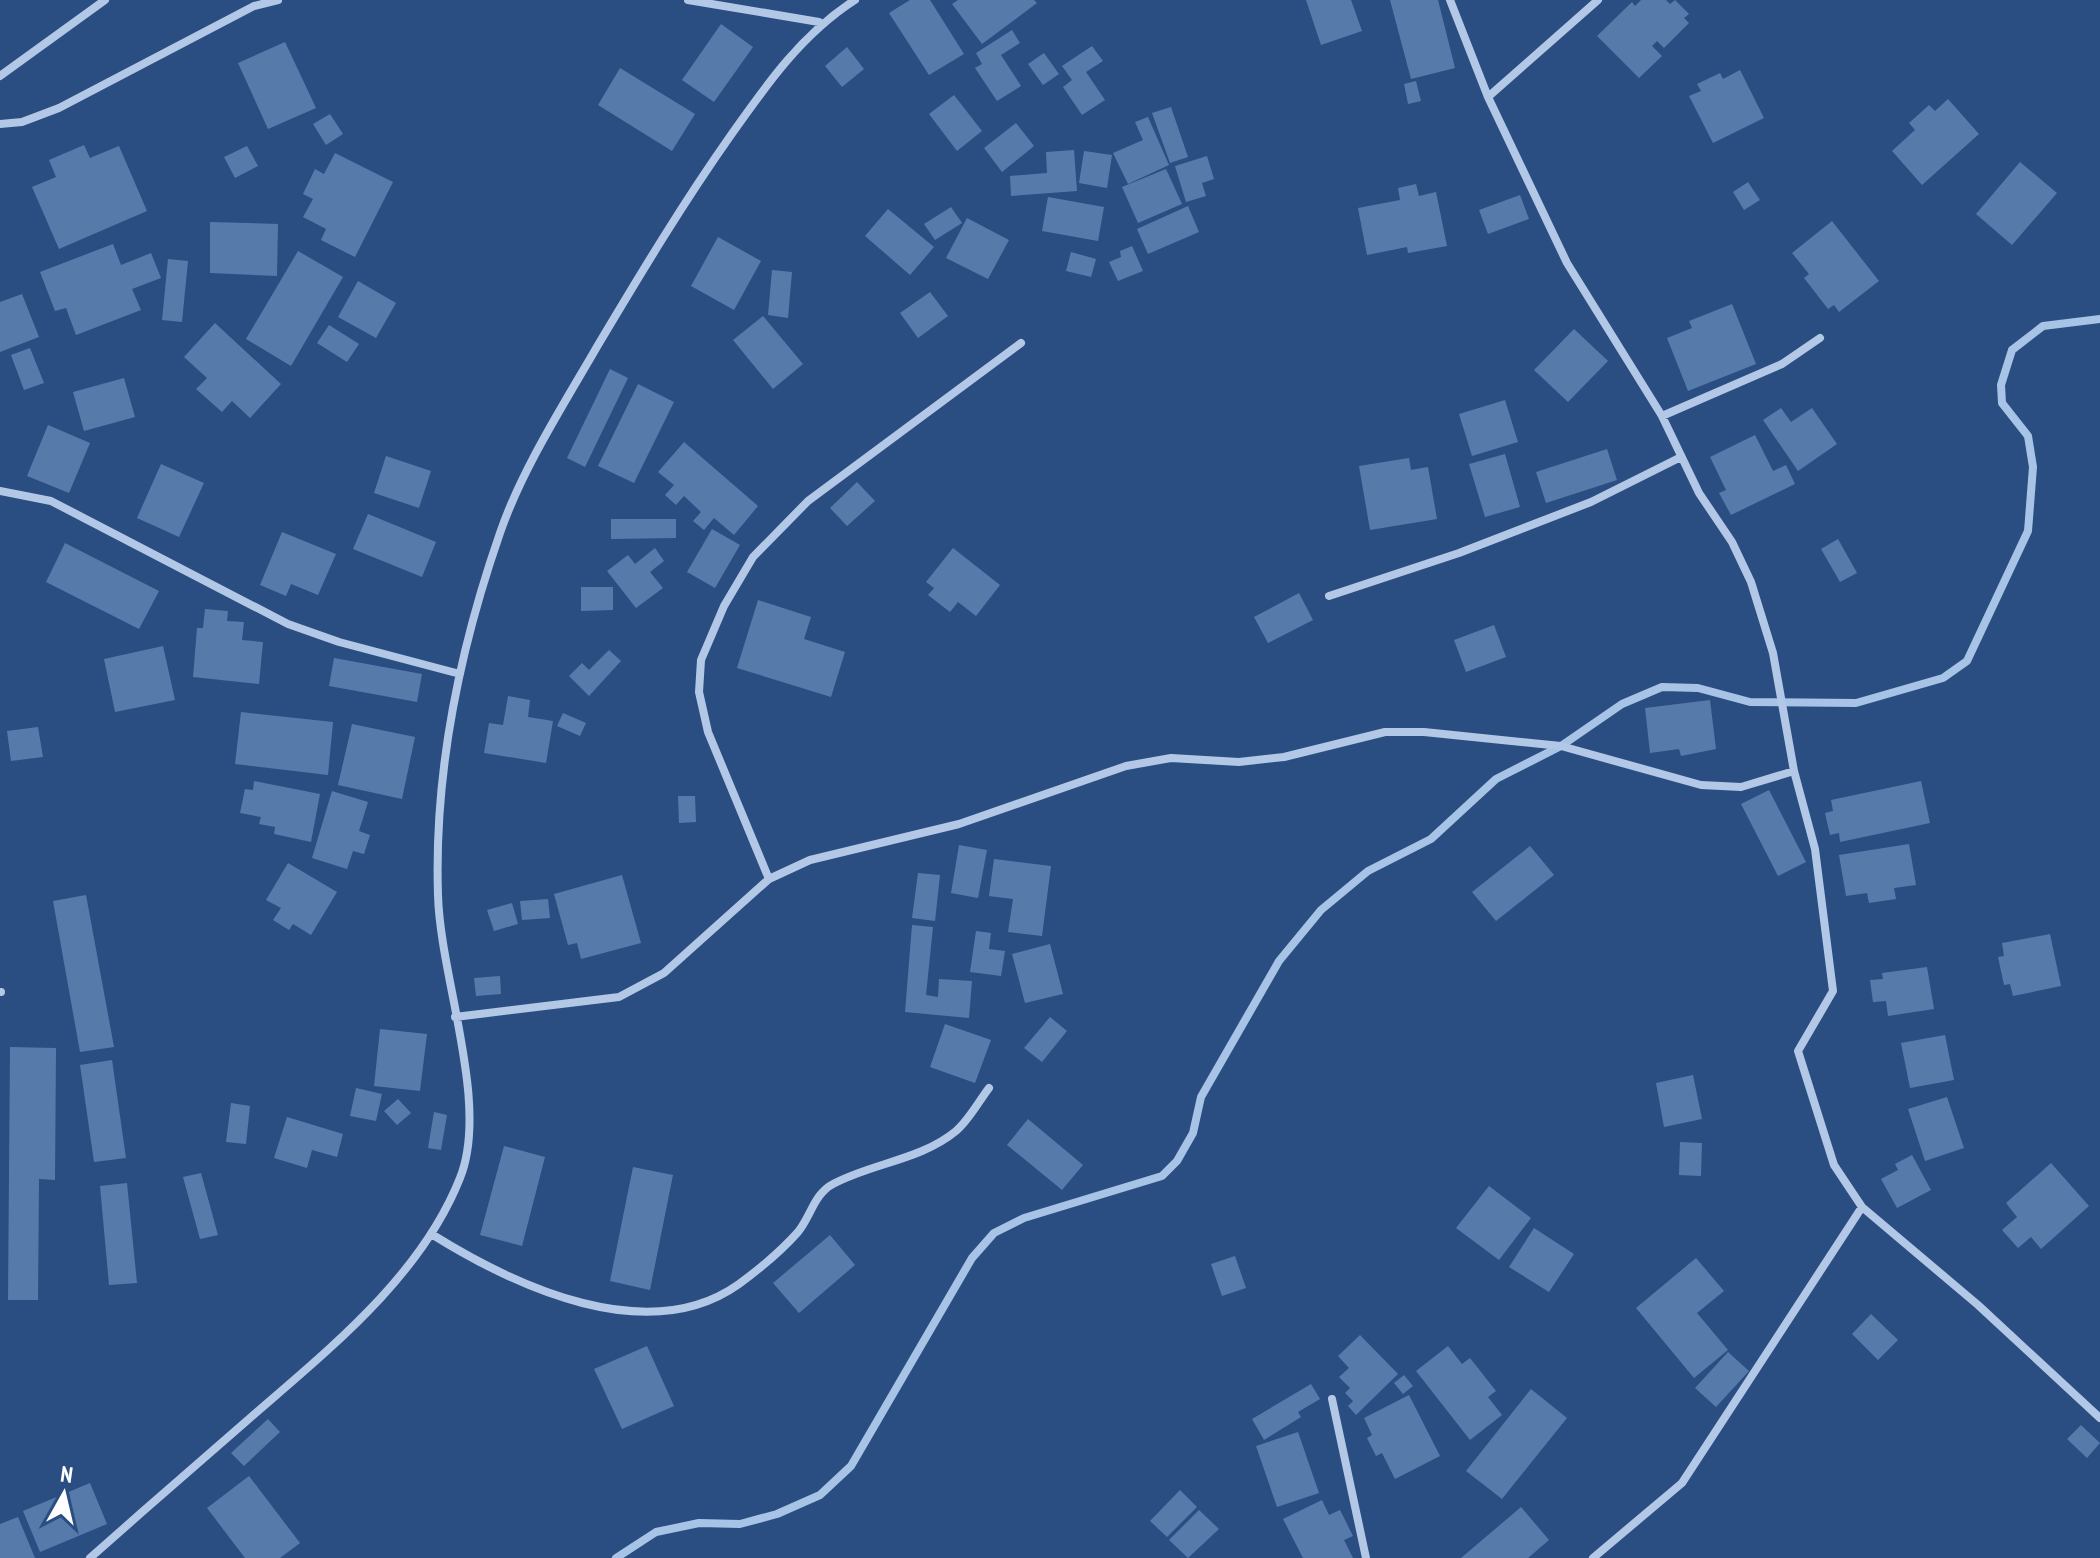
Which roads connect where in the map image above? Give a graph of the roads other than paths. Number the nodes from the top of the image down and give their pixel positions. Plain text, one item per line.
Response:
1 (105, 0) edge
2 (278, 0) edge
3 (688, 0) edge
4 (855, 0) edge
5 (1450, 0) edge
6 (1598, 0) edge
7 (819, 22) junction
8 (0, 76) edge
9 (1488, 97) junction
10 (0, 124) edge
11 (1820, 338) dead end
12 (1021, 343) dead end
13 (1662, 416) junction
14 (1681, 457) junction
15 (0, 491) edge
16 (1329, 596) dead end
17 (460, 674) junction
18 (1794, 771) junction
19 (769, 879) junction
20 (455, 1017) junction
21 (989, 1088) dead end
22 (1862, 1207) junction
23 (433, 1235) junction
24 (1332, 1399) dead end
25 (2100, 1418) edge
26 (90, 1558) edge
27 (1366, 1558) edge
28 (1593, 1558) edge

1 - 8 street
2 - 10 street
3 - 7 street
4 - 7 street
5 - 9 street
6 - 9 street
7 - 17 street
9 - 13 street
11 - 13 street
12 - 19 street
13 - 14 street
14 - 16 street
14 - 18 street
15 - 17 street
17 - 20 street
18 - 19 street
18 - 22 street
19 - 20 street
20 - 23 street
21 - 23 street
22 - 25 street
22 - 28 street
23 - 26 street
24 - 27 street

